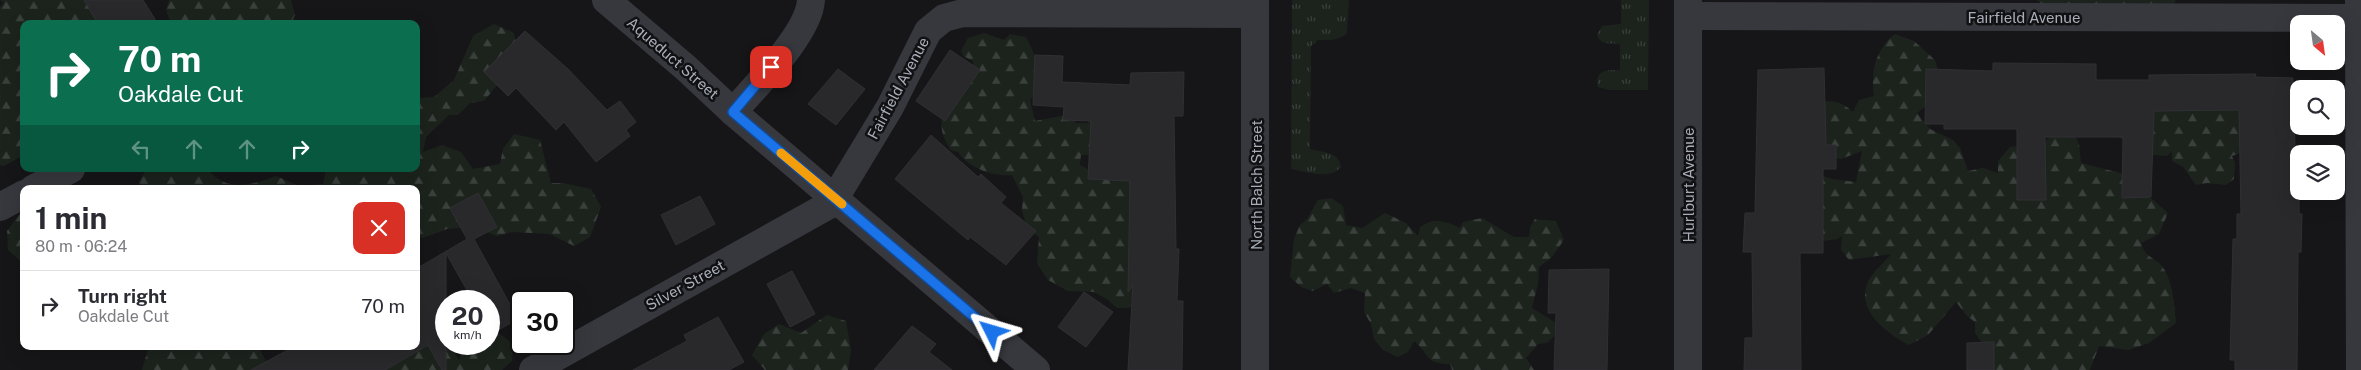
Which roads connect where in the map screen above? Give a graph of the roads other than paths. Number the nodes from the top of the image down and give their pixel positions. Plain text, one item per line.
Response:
1 (606, 0) edge
2 (811, 0) edge
3 (1255, 7) edge
4 (1688, 8) edge
5 (2360, 9) edge
6 (733, 112) junction
7 (65, 172) edge
8 (41, 185) edge
9 (20, 196) edge
10 (836, 199) junction
11 (0, 207) edge
12 (533, 370) edge
13 (1036, 370) edge
14 (1255, 370) edge
15 (1688, 370) edge
16 (2360, 370) edge

1 - 6 street, Aqueduct Street
2 - 6 street
3 - 10 street, Fairfield Avenue
3 - 14 street, North Balch Street
4 - 5 street, Fairfield Avenue
4 - 15 street, Hurlburt Avenue
5 - 16 street
6 - 10 street, Aqueduct Street
7 - 8 street
9 - 11 street
10 - 12 street, Silver Street
10 - 13 street, Aqueduct Street

